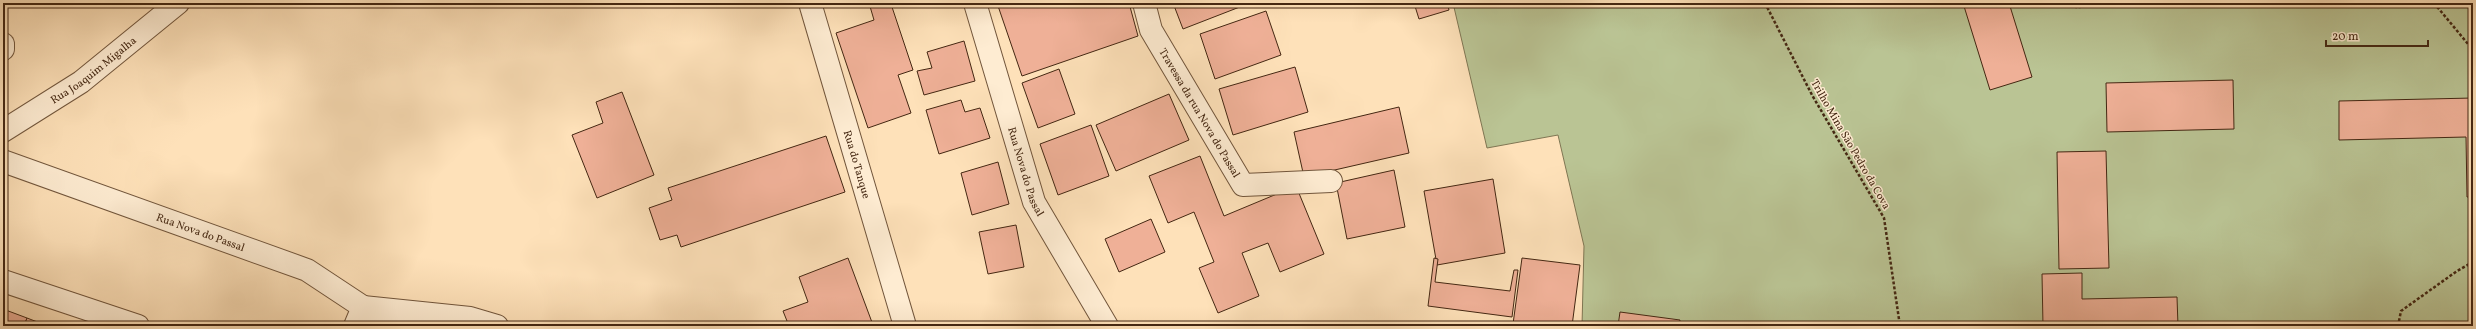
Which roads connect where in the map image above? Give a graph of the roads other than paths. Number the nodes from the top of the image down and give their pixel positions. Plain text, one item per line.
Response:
1 (178, 3) edge
2 (810, 3) edge
3 (975, 3) edge
4 (1144, 3) edge
5 (3, 44) edge
6 (3, 49) edge
7 (3, 131) edge
8 (3, 161) edge
9 (1331, 181) dead end
10 (3, 280) edge
11 (359, 316) edge
12 (138, 326) edge
13 (385, 326) edge
14 (498, 326) edge
15 (905, 326) edge
16 (1107, 326) edge

1 - 7 street, Rua Joaquim Migalha
2 - 15 street, Rua do Tanque
3 - 16 street, Rua Nova do Passal
4 - 9 street, Travessa da rua Nova do Passal
5 - 6 street
8 - 11 street, Rua Nova do Passal
10 - 12 street
11 - 13 street, Rua Nova do Passal
11 - 14 street

